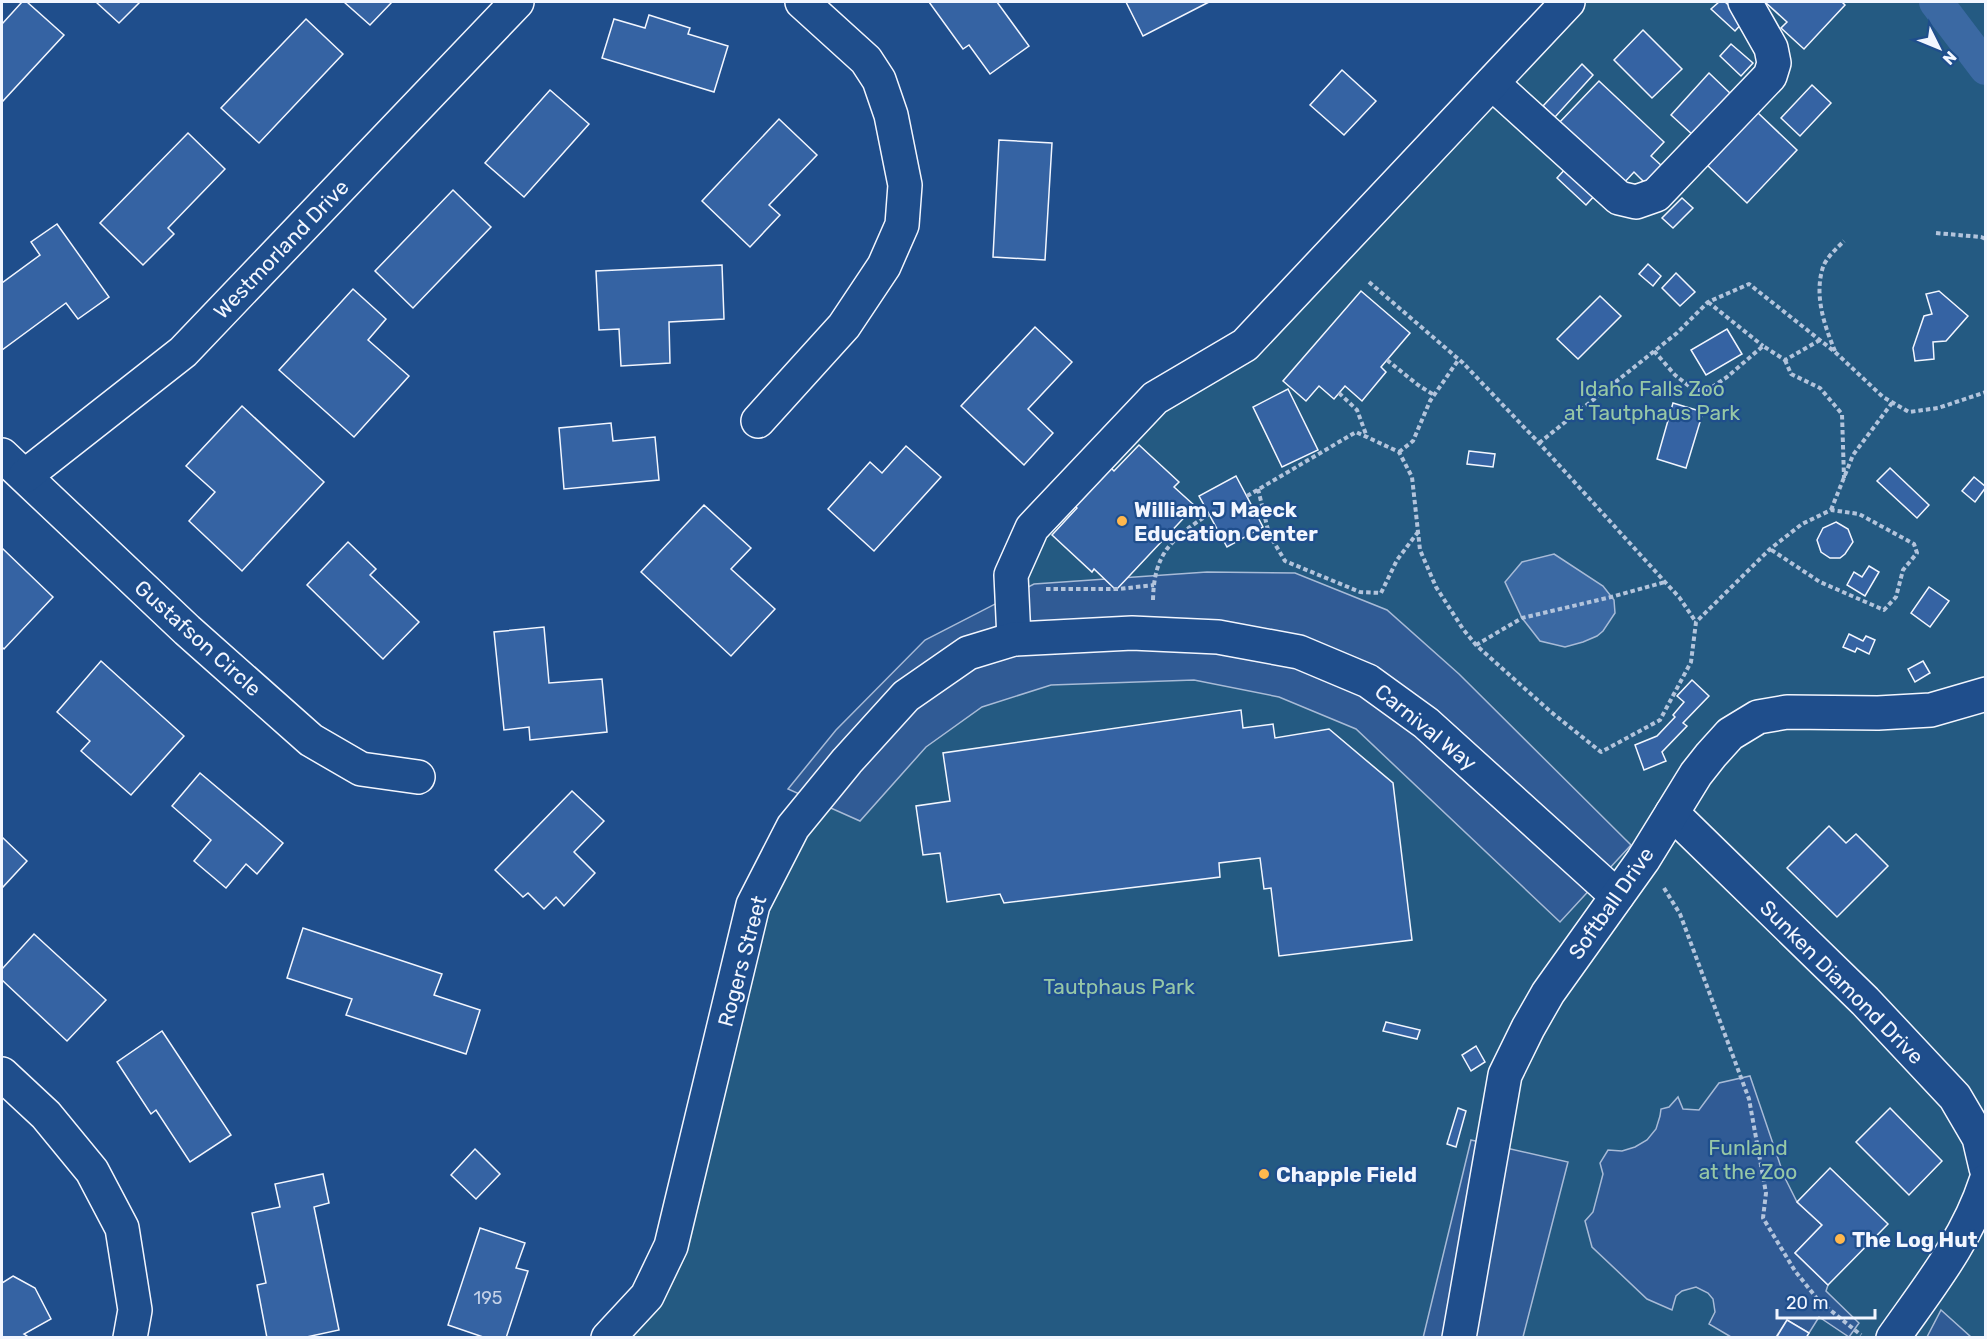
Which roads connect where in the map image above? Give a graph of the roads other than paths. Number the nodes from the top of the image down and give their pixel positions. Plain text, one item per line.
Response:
1 (517, 2) edge
2 (802, 2) edge
3 (1569, 2) edge
4 (1745, 2) edge
5 (1492, 83) junction
6 (758, 422) dead end
7 (13, 466) edge
8 (1014, 639) junction
9 (1981, 696) edge
10 (418, 777) dead end
11 (1672, 813) junction
12 (1617, 896) junction
13 (2, 1074) edge
14 (1986, 1168) edge
15 (1986, 1181) edge
16 (130, 1338) edge
17 (608, 1338) edge
18 (1459, 1338) edge
19 (1893, 1338) edge

1 - 7 street, Westmorland Drive
2 - 6 street
3 - 5 street
4 - 5 street
5 - 8 street
7 - 10 street, Gustafson Circle
8 - 12 street, Carnival Way
8 - 17 street, Rogers Street
9 - 11 street, Softball Drive
11 - 12 street, Softball Drive
11 - 14 street, Sunken Diamond Drive
12 - 18 street, Softball Drive
13 - 16 street
15 - 19 street

